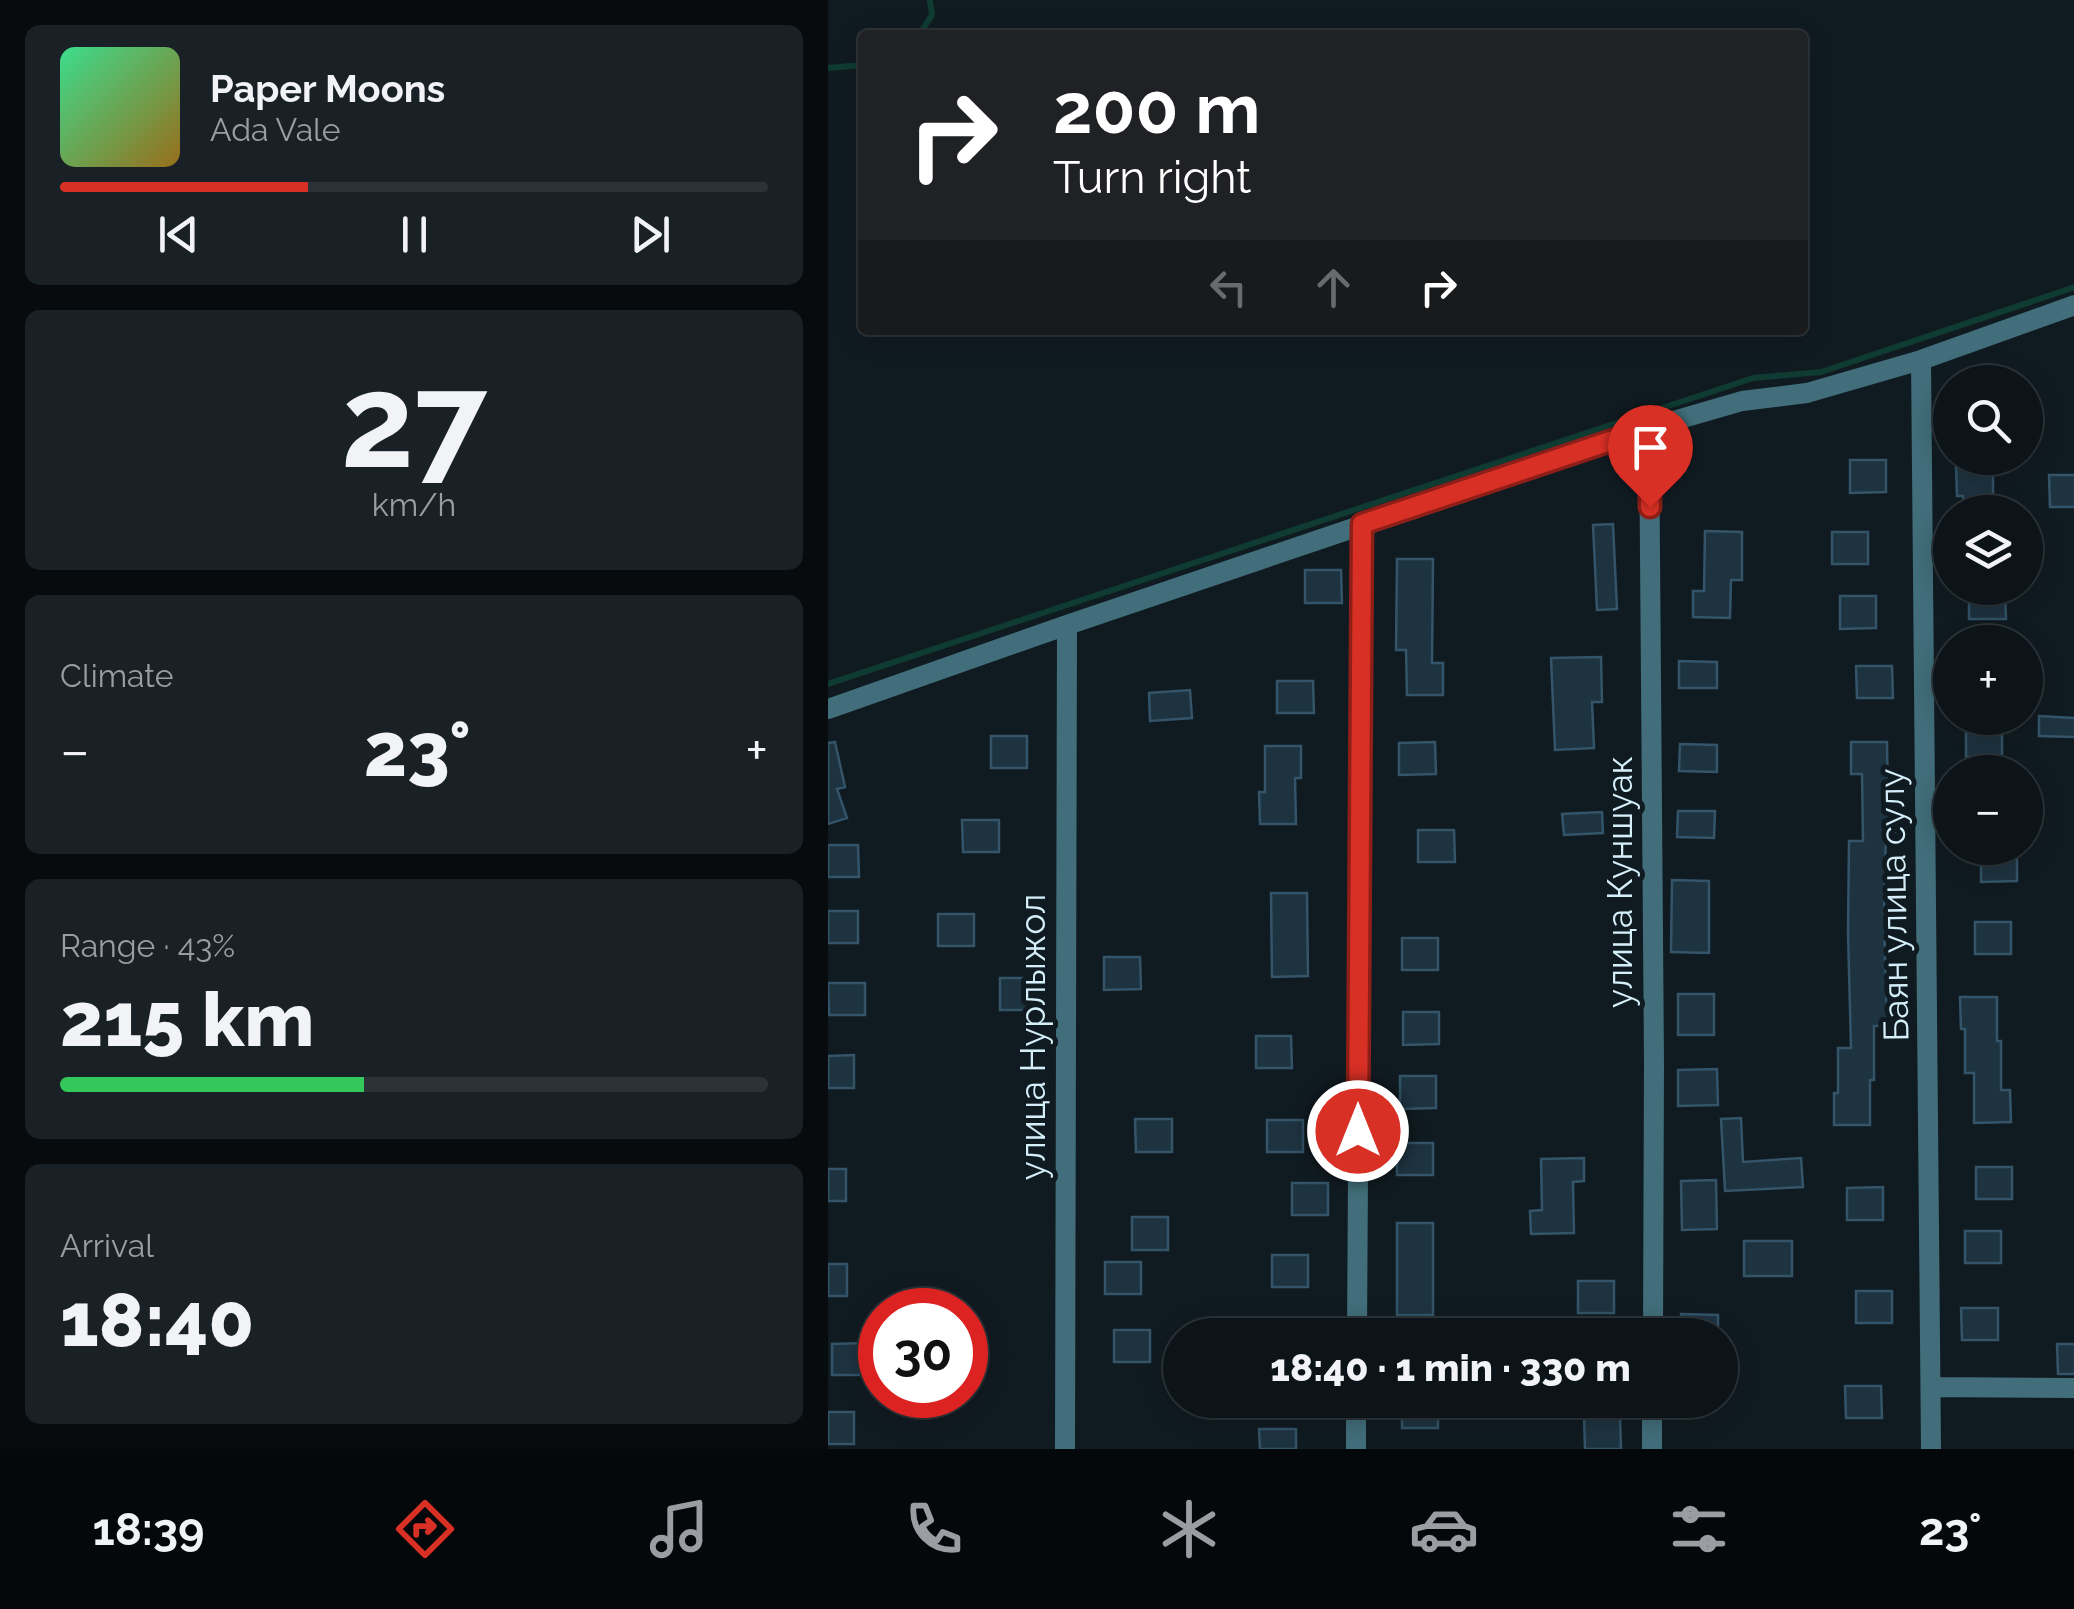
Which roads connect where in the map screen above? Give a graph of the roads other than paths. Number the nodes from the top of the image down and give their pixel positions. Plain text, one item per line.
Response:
1 (2074, 305) edge
2 (1921, 360) junction
3 (1649, 428) junction
4 (1362, 524) junction
5 (1067, 624) junction
6 (828, 709) edge
7 (1357, 1318) edge
8 (1652, 1318) edge
9 (1931, 1387) junction
10 (2074, 1388) edge
11 (1356, 1418) edge
12 (1652, 1418) edge
13 (1065, 1449) edge
14 (1356, 1449) edge
15 (1652, 1449) edge
16 (1931, 1449) edge

1 - 2 street
2 - 3 street
2 - 9 street, Баян улица сулу
3 - 4 street
3 - 8 street, улица Куншуак
4 - 5 street
4 - 7 street
5 - 6 street
5 - 13 street, улица Нурлыжол
9 - 10 street
9 - 16 street, Баян улица сулу
11 - 14 street
12 - 15 street

